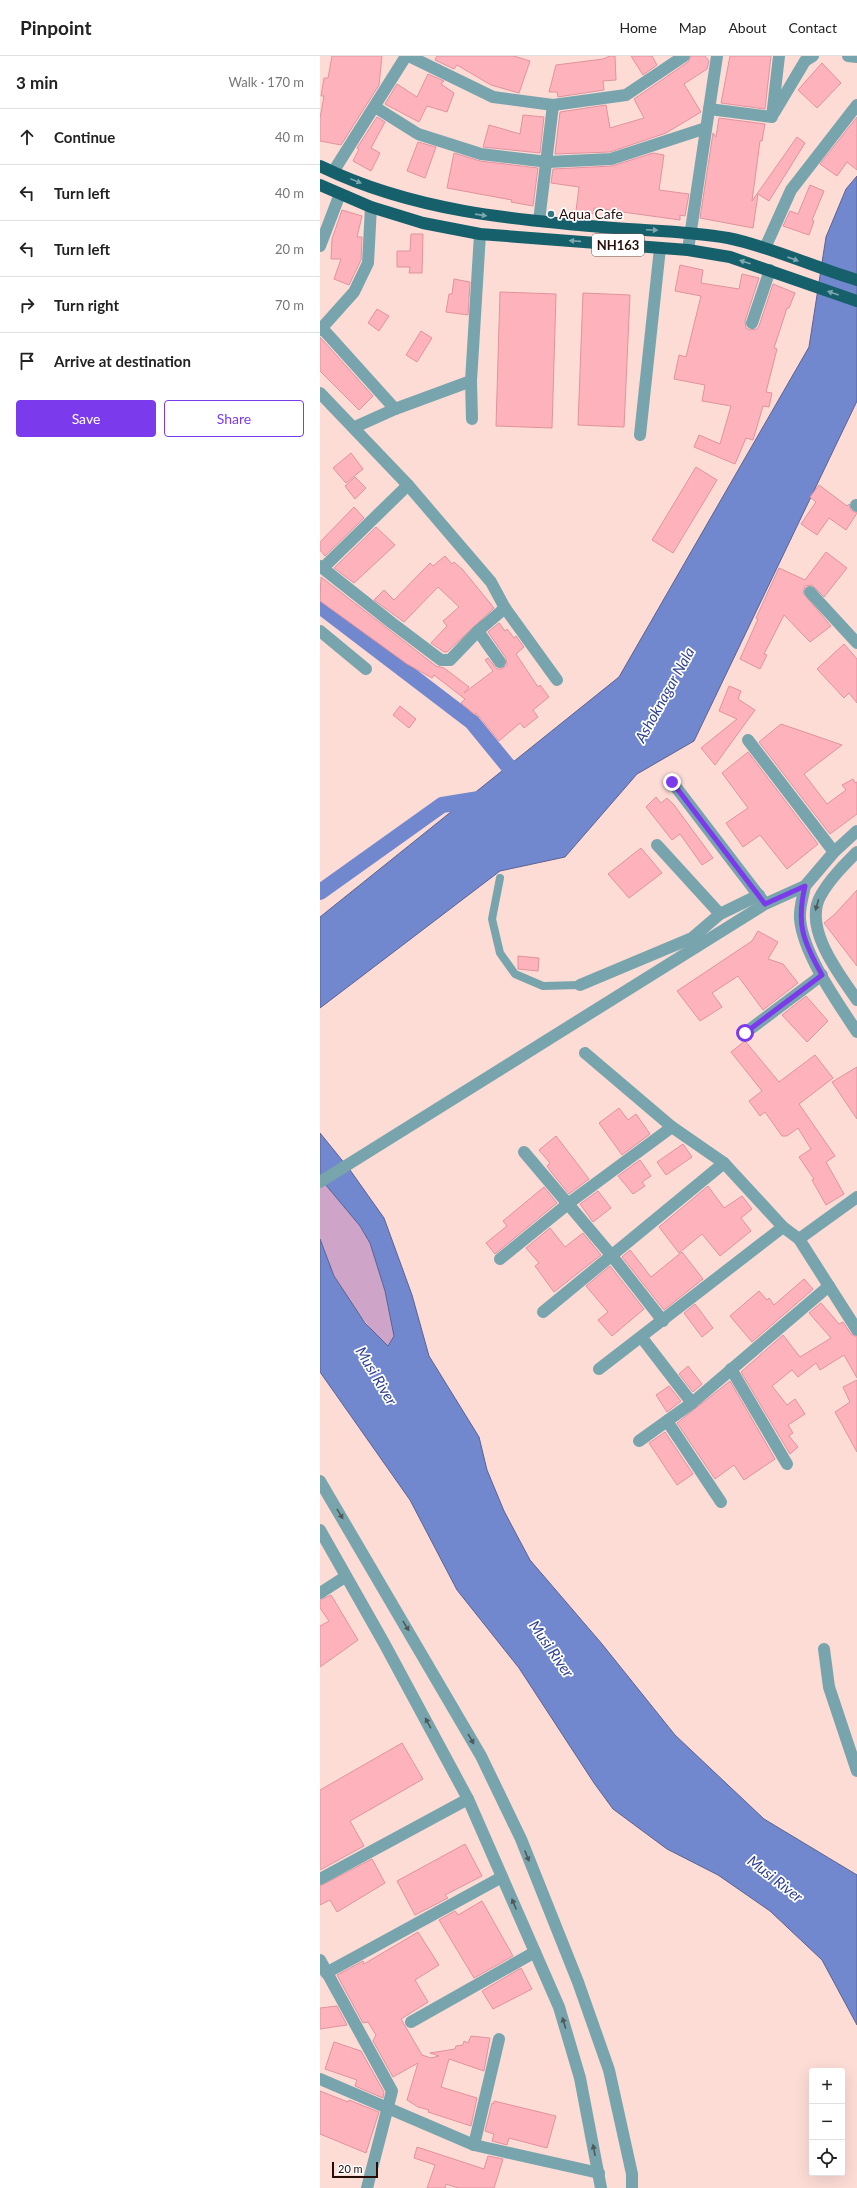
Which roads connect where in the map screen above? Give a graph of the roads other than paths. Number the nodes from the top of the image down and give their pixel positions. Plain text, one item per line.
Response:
1 (408, 56) edge
2 (684, 56) edge
3 (717, 56) edge
4 (779, 56) edge
5 (813, 56) edge
6 (848, 56) edge
7 (857, 58) edge
8 (553, 105) junction
9 (857, 105) edge
10 (375, 107) junction
11 (709, 109) junction
12 (772, 117) junction
13 (706, 128) junction
14 (548, 162) junction
15 (320, 166) edge
16 (333, 172) junction
17 (320, 185) edge
18 (340, 194) junction
19 (371, 207) junction
20 (539, 221) junction
21 (690, 233) junction
22 (480, 234) junction
23 (321, 244) edge
24 (660, 248) junction
25 (765, 248) junction
26 (688, 250) junction
27 (770, 270) junction
28 (857, 280) edge
29 (857, 301) edge
30 (752, 323) dead end
31 (321, 329) edge
32 (471, 381) junction
33 (320, 394) edge
34 (395, 408) junction
35 (472, 419) dead end
36 (355, 427) junction
37 (640, 435) dead end
38 (408, 484) junction
39 (321, 567) edge
40 (810, 592) dead end
41 (505, 608) junction
42 (320, 631) edge
43 (478, 631) junction
44 (857, 643) edge
45 (500, 662) dead end
46 (366, 669) dead end
47 (557, 680) dead end
48 (748, 740) dead end
49 (672, 782) dead end
50 (857, 831) edge
51 (657, 845) dead end
52 (834, 852) junction
53 (856, 856) edge
54 (500, 878) dead end
55 (805, 886) junction
56 (824, 890) junction
57 (762, 899) junction
58 (720, 914) junction
59 (822, 975) junction
60 (580, 985) joint
61 (857, 1000) edge
62 (857, 1032) edge
63 (745, 1033) dead end
64 (585, 1053) dead end
65 (672, 1127) junction
66 (524, 1152) dead end
67 (724, 1163) junction
68 (320, 1182) edge
69 (857, 1198) edge
70 (569, 1203) junction
71 (783, 1228) junction
72 (799, 1239) junction
73 (612, 1256) junction
74 (500, 1259) dead end
75 (829, 1286) junction
76 (543, 1312) dead end
77 (663, 1321) junction
78 (857, 1330) edge
79 (642, 1338) junction
80 (599, 1369) dead end
81 (731, 1369) junction
82 (692, 1403) junction
83 (667, 1421) junction
84 (639, 1442) dead end
85 (787, 1464) dead end
86 (320, 1481) edge
87 (720, 1502) dead end
88 (320, 1530) edge
89 (345, 1576) junction
90 (320, 1593) edge
91 (824, 1649) dead end
92 (857, 1770) edge
93 (468, 1799) junction
94 (502, 1877) junction
95 (320, 1879) edge
96 (535, 1952) junction
97 (320, 1960) edge
98 (326, 1973) junction
99 (411, 2022) dead end
100 (499, 2039) dead end
101 (320, 2079) edge
102 (388, 2108) junction
103 (474, 2145) junction
104 (598, 2173) junction
105 (367, 2188) edge
106 (601, 2188) edge
107 (632, 2188) edge

1 - 8 street
1 - 10 street
2 - 8 street
3 - 11 street
4 - 12 street
5 - 12 street
6 - 7 street
8 - 14 street
9 - 25 street
10 - 14 street
10 - 16 street
11 - 12 street
11 - 13 street
13 - 14 street
13 - 21 street
14 - 20 street
15 - 16 highway, NH163
16 -> 20 highway, NH163
17 - 18 highway, NH163
18 - 19 highway, NH163
18 - 23 street
19 - 22 highway, NH163
19 - 31 street
20 -> 21 highway, NH163
21 - 25 highway, NH163
21 - 26 street
24 -> 22 highway, NH163
22 - 32 street
24 - 26 highway, NH163
24 - 37 street
25 -> 28 highway, NH163
27 -> 26 highway, NH163
29 -> 27 highway, NH163
27 - 30 street
31 - 34 street
32 - 34 street
32 - 35 street
33 - 36 street
34 - 36 street
36 - 38 street
38 - 39 street
38 - 41 street
39 - 43 street
40 - 44 street
41 - 43 street
41 - 47 street
42 - 46 street
43 - 45 street
48 - 52 street
49 - 57 street
50 - 52 street
51 - 58 street
52 - 55 street
53 - 56 street
54 - 60 lane
55 - 56 street
55 - 57 street
55 - 59 street
56 -> 61 street
57 - 58 street
57 - 68 street
58 - 60 street
59 - 62 street
59 - 63 street
64 - 65 street
65 - 67 street
65 - 70 street
66 - 70 street
67 - 71 street
67 - 73 street
69 - 72 street
70 - 73 street
70 - 74 street
71 - 72 street
71 - 77 street
72 - 75 street
73 - 76 street
73 - 77 street
75 - 78 street
75 - 81 street
77 - 79 street
79 - 80 street
79 - 82 street
81 - 82 street
81 - 85 street
82 - 83 street
83 - 84 street
83 - 87 street
86 -> 107 street
88 - 89 street
89 - 90 street
93 -> 89 street
91 - 92 street
93 - 94 street
93 - 95 street
96 -> 94 street
94 - 98 street
96 - 99 street
104 -> 96 street
97 - 98 street
98 - 102 street
100 - 103 street
101 - 102 street
102 - 103 street
102 - 105 street
103 - 104 street
104 - 106 street

